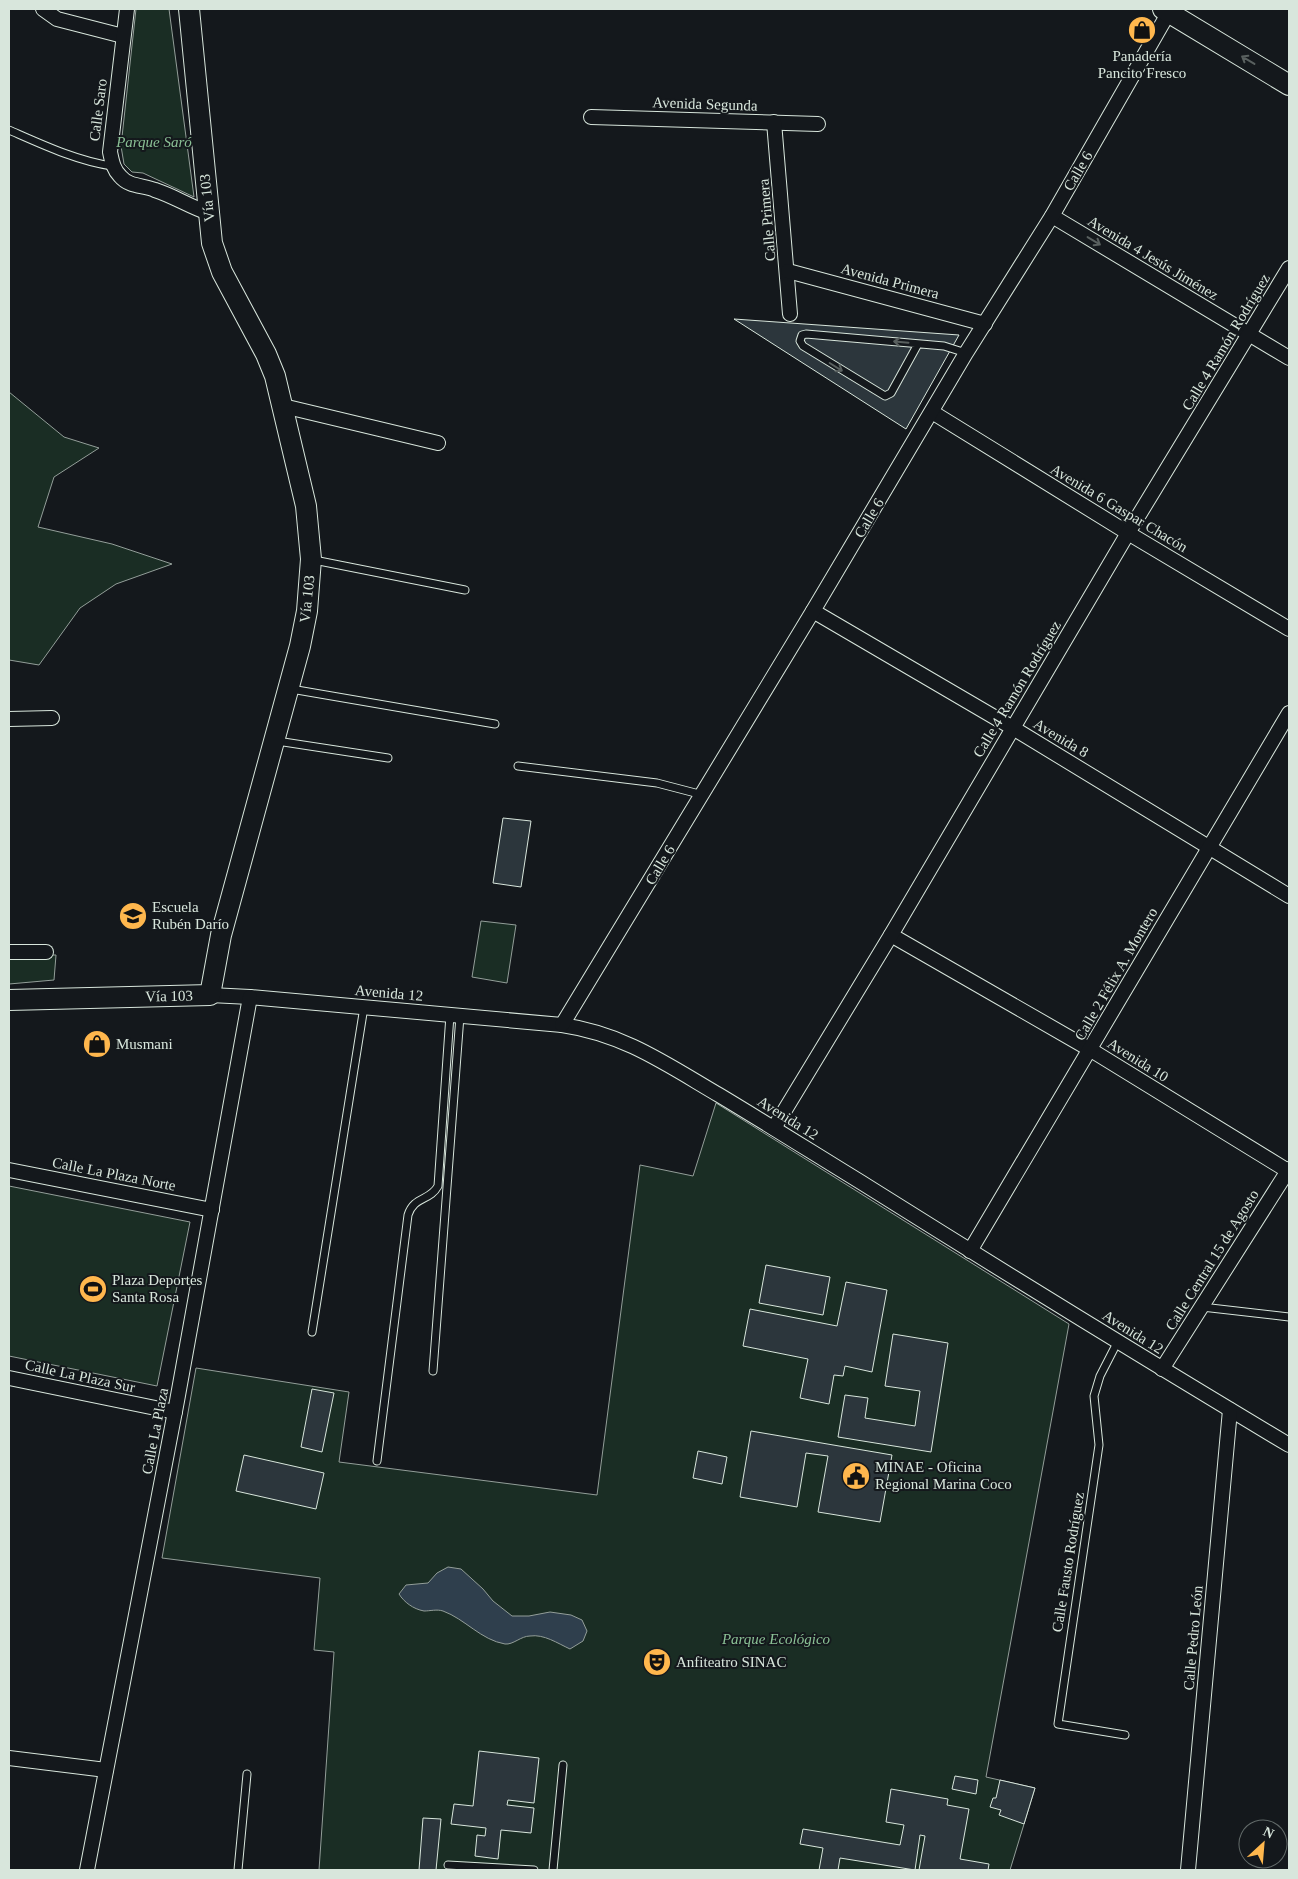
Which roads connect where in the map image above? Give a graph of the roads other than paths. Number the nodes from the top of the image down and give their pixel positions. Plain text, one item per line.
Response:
1 (43, 9) edge
2 (127, 9) edge
3 (189, 9) edge
4 (1168, 10) edge
5 (123, 36) junction
6 (1289, 85) edge
7 (591, 117) dead end
8 (774, 122) junction
9 (818, 124) dead end
10 (9, 130) edge
11 (112, 166) junction
12 (209, 213) junction
13 (1052, 216) junction
14 (1289, 268) edge
15 (788, 271) junction
16 (790, 314) dead end
17 (985, 324) junction
18 (1250, 334) junction
19 (918, 344) junction
20 (966, 353) junction
21 (1289, 358) edge
22 (283, 406) junction
23 (932, 412) junction
24 (438, 443) dead end
25 (1128, 534) junction
26 (311, 559) junction
27 (465, 590) dead end
28 (813, 611) junction
29 (1289, 629) edge
30 (289, 688) junction
31 (1289, 713) edge
32 (52, 718) dead end
33 (9, 719) edge
34 (495, 724) dead end
35 (1013, 728) junction
36 (274, 740) junction
37 (388, 758) dead end
38 (518, 766) dead end
39 (703, 795) junction
40 (1210, 846) junction
41 (1289, 896) edge
42 (891, 935) junction
43 (9, 952) edge
44 (46, 952) dead end
45 (210, 995) junction
46 (250, 997) junction
47 (9, 1000) edge
48 (364, 1007) junction
49 (455, 1016) junction
50 (562, 1025) junction
51 (1091, 1050) junction
52 (774, 1128) junction
53 (9, 1170) edge
54 (1289, 1170) edge
55 (212, 1210) junction
56 (970, 1251) junction
57 (1202, 1306) junction
58 (1289, 1317) edge
59 (312, 1332) dead end
60 (1118, 1341) junction
61 (1162, 1369) junction
62 (433, 1371) dead end
63 (9, 1378) edge
64 (1230, 1410) junction
65 (175, 1412) junction
66 (1289, 1445) edge
67 (377, 1462) dead end
68 (1125, 1735) dead end
69 (9, 1758) edge
70 (563, 1765) dead end
71 (106, 1770) junction
72 (247, 1774) dead end
73 (448, 1865) dead end
74 (87, 1870) edge
75 (238, 1870) edge
76 (534, 1870) edge
77 (553, 1870) edge
78 (1188, 1870) edge

1 - 5 street
2 - 5 street, Calle Saro
3 - 12 main road, Vía 103
6 -> 4 main road
4 - 13 street, Calle 6
5 - 11 street, Calle Saro
7 - 8 street, Avenida Segunda
8 - 9 street, Avenida Segunda
8 - 15 street, Calle Primera
10 - 11 lane
11 - 12 street
12 - 22 main road, Vía 103
13 - 17 street, Calle 6
13 -> 18 street, Avenida 4 Jesús Jiménez
14 - 18 street, Calle 4 Ramón Rodríguez
15 - 16 street, Calle Primera
15 - 17 street, Avenida Primera
17 - 20 street, Calle 6
18 - 21 street, Avenida 4 Jesús Jiménez
18 - 25 street, Calle 4 Ramón Rodríguez
19 -> 19 lane
19 - 20 lane
20 - 23 street, Calle 6
22 - 24 street
22 - 26 main road, Vía 103
23 - 25 street, Avenida 6 Gaspar Chacón
23 - 28 street, Calle 6
25 - 29 street, Avenida 6 Gaspar Chacón
25 - 35 street, Calle 4 Ramón Rodríguez
26 - 27 lane
26 - 30 main road, Vía 103
28 - 35 street, Avenida 8
28 - 39 street, Calle 6
30 - 34 lane
30 - 36 main road, Vía 103
31 - 40 street, Calle 2 Félix A. Montero
32 - 33 street
35 - 40 street, Avenida 8
35 - 42 street, Calle 4 Ramón Rodríguez
36 - 37 lane
36 - 45 main road, Vía 103
38 - 39 lane
39 - 50 street, Calle 6
40 - 41 street, Avenida 8
40 - 51 street, Calle 2 Félix A. Montero
42 - 51 street, Avenida 10
42 - 52 street, Calle 4 Ramón Rodríguez
43 - 44 street
45 - 46 street, Avenida 12
45 - 47 main road, Vía 103
46 - 48 street, Avenida 12
46 - 55 street, Calle La Plaza
48 - 49 street, Avenida 12
48 - 59 lane
49 - 50 street, Avenida 12
49 - 62 lane
49 - 67 lane
50 - 52 street, Avenida 12
51 - 54 street, Avenida 10
51 - 56 street, Calle 2 Félix A. Montero
52 - 56 street, Avenida 12
53 - 55 street, Calle La Plaza Norte
54 - 57 street, Calle Central 15 de Agosto
55 - 65 street, Calle La Plaza
56 - 60 street, Avenida 12
57 - 58 lane
57 - 61 street, Calle Central 15 de Agosto
60 - 61 street, Avenida 12
60 - 68 lane, Calle Fausto Rodríguez
61 - 64 street, Avenida 12
63 - 65 street, Calle La Plaza Sur
64 - 66 street, Avenida 12
64 - 78 street, Calle Pedro León
65 - 71 street, Calle La Plaza
69 - 71 street
70 - 77 lane
71 - 74 street, Calle La Plaza
72 - 75 lane
73 - 76 lane

